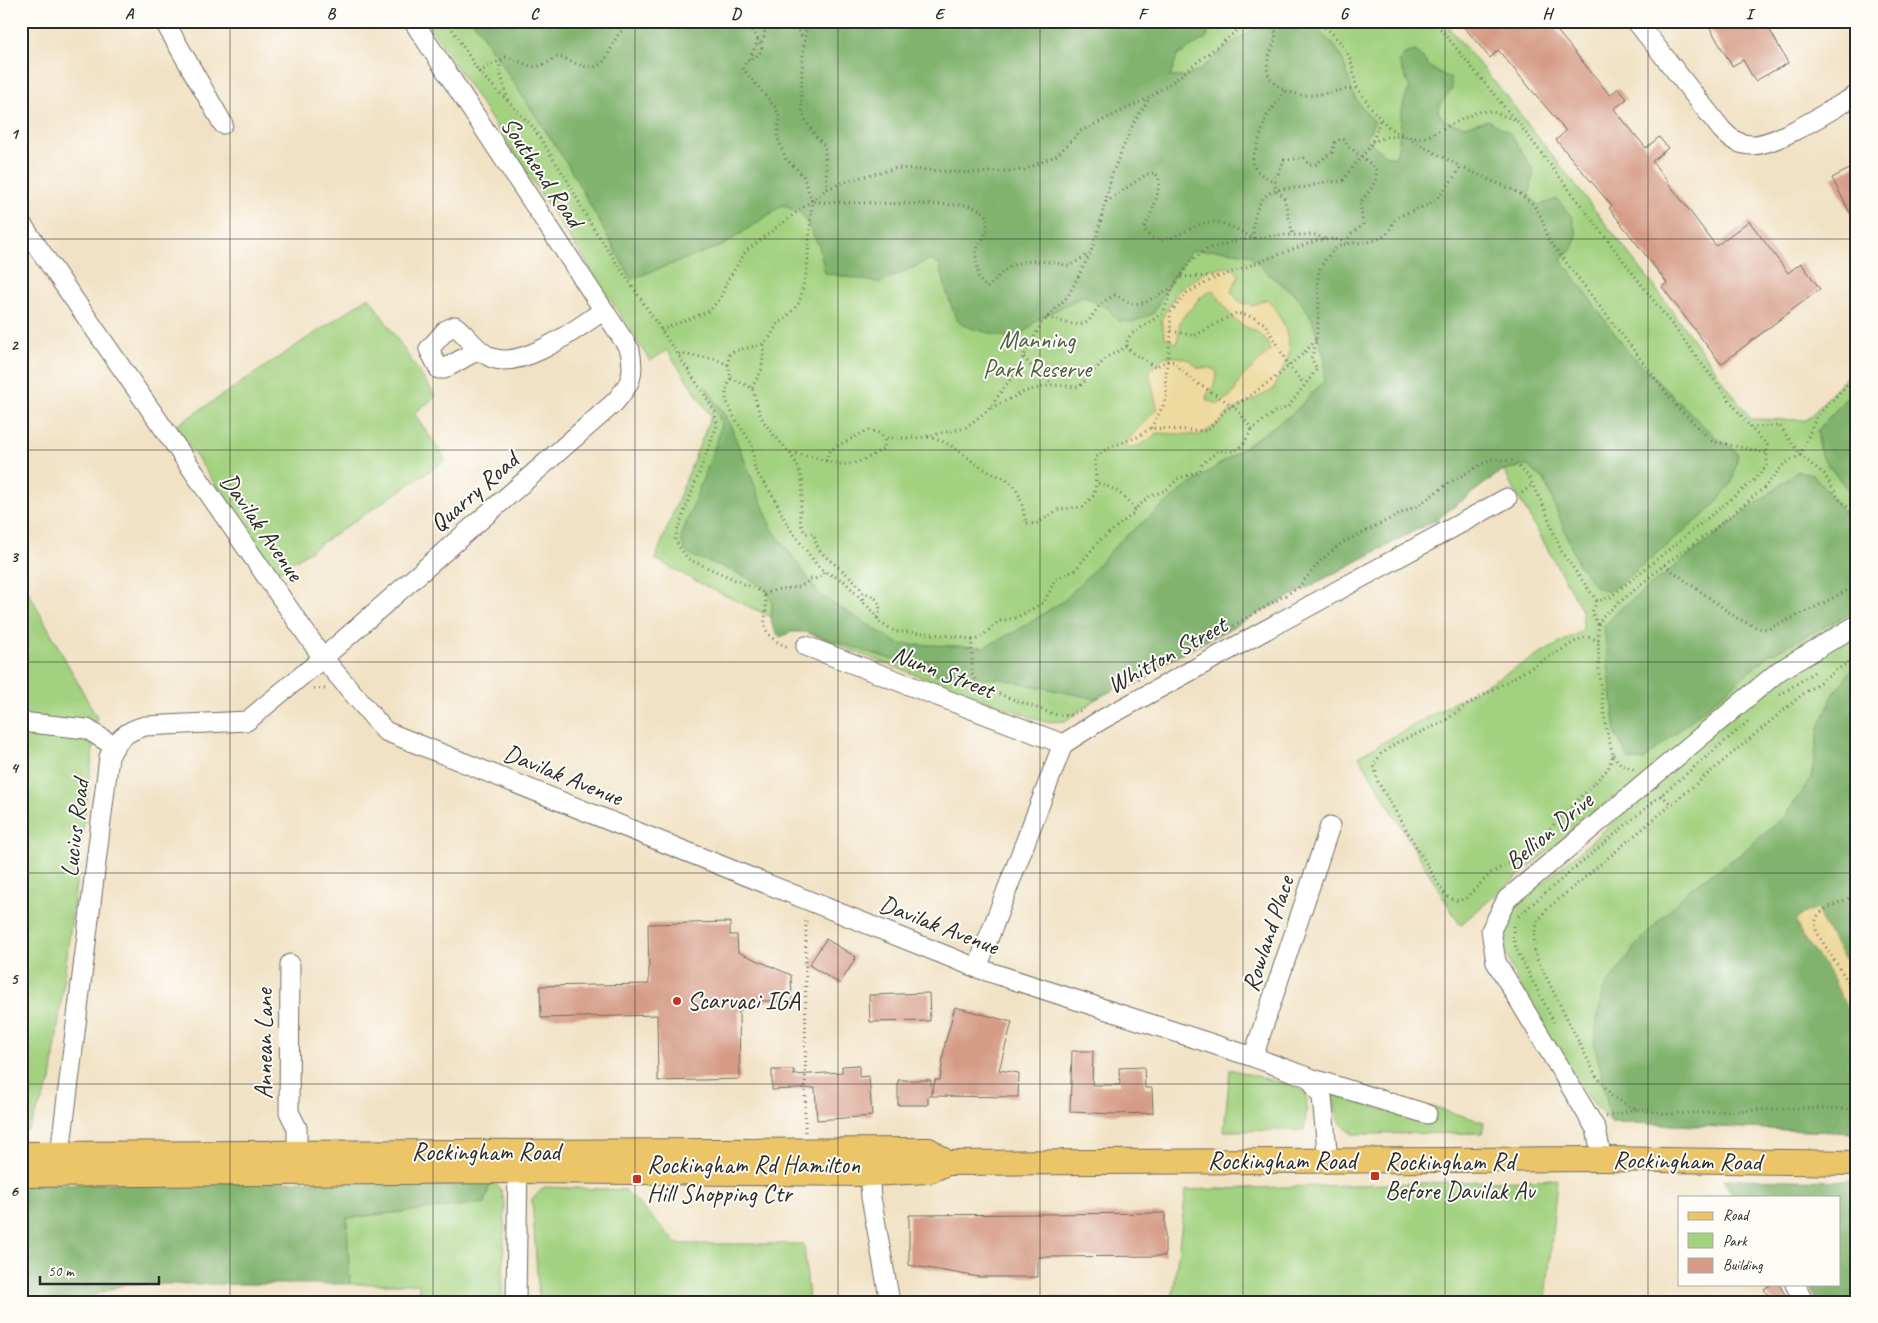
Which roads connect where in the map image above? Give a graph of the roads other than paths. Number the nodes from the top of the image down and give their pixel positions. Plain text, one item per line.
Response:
1 (164, 21) edge
2 (412, 21) edge
3 (1636, 21) edge
4 (1857, 95) edge
5 (223, 124) dead end
6 (21, 222) edge
7 (604, 310) junction
8 (478, 350) dead end
9 (630, 350) joint
10 (1507, 498) dead end
11 (1857, 625) edge
12 (806, 646) road end
13 (323, 658) junction
14 (21, 722) edge
15 (1063, 744) junction
16 (114, 746) junction
17 (1330, 826) dead end
18 (290, 964) dead end
19 (977, 968) junction
20 (1253, 1057) junction
21 (1310, 1078) junction
22 (1427, 1114) dead end
23 (297, 1151) junction
24 (21, 1154) edge
25 (60, 1154) junction
26 (1602, 1160) junction
27 (518, 1161) junction
28 (1328, 1161) junction
29 (868, 1162) junction
30 (1857, 1163) edge
31 (21, 1174) edge
32 (1796, 1286) edge
33 (516, 1302) edge
34 (890, 1302) edge
35 (1804, 1302) edge

1 - 5 street
2 - 7 street, Southend Road
3 - 4 street
6 - 13 street, Davilak Avenue
7 - 8 street
7 - 9 street, Southend Road
9 - 13 street, Quarry Road
10 - 15 street, Whitton Street
11 - 26 street, Bellion Drive
12 - 15 street, Nunn Street
13 - 16 street
13 - 19 street, Davilak Avenue
14 - 16 street
15 - 19 street
16 - 25 street, Lucius Road
17 - 20 street, Rowland Place
18 - 23 street, Annean Lane
19 - 20 street, Davilak Avenue
20 - 21 street, Davilak Avenue
21 - 22 street, Davilak Avenue
21 - 28 street
23 - 25 main road, Rockingham Road
23 - 27 main road, Rockingham Road
24 - 25 main road, Rockingham Road
26 - 28 main road, Rockingham Road
26 - 30 main road, Rockingham Road
27 - 29 main road, Rockingham Road
27 - 31 main road, Rockingham Road
27 - 33 street
28 - 29 main road, Rockingham Road
29 - 34 street
32 - 35 street

